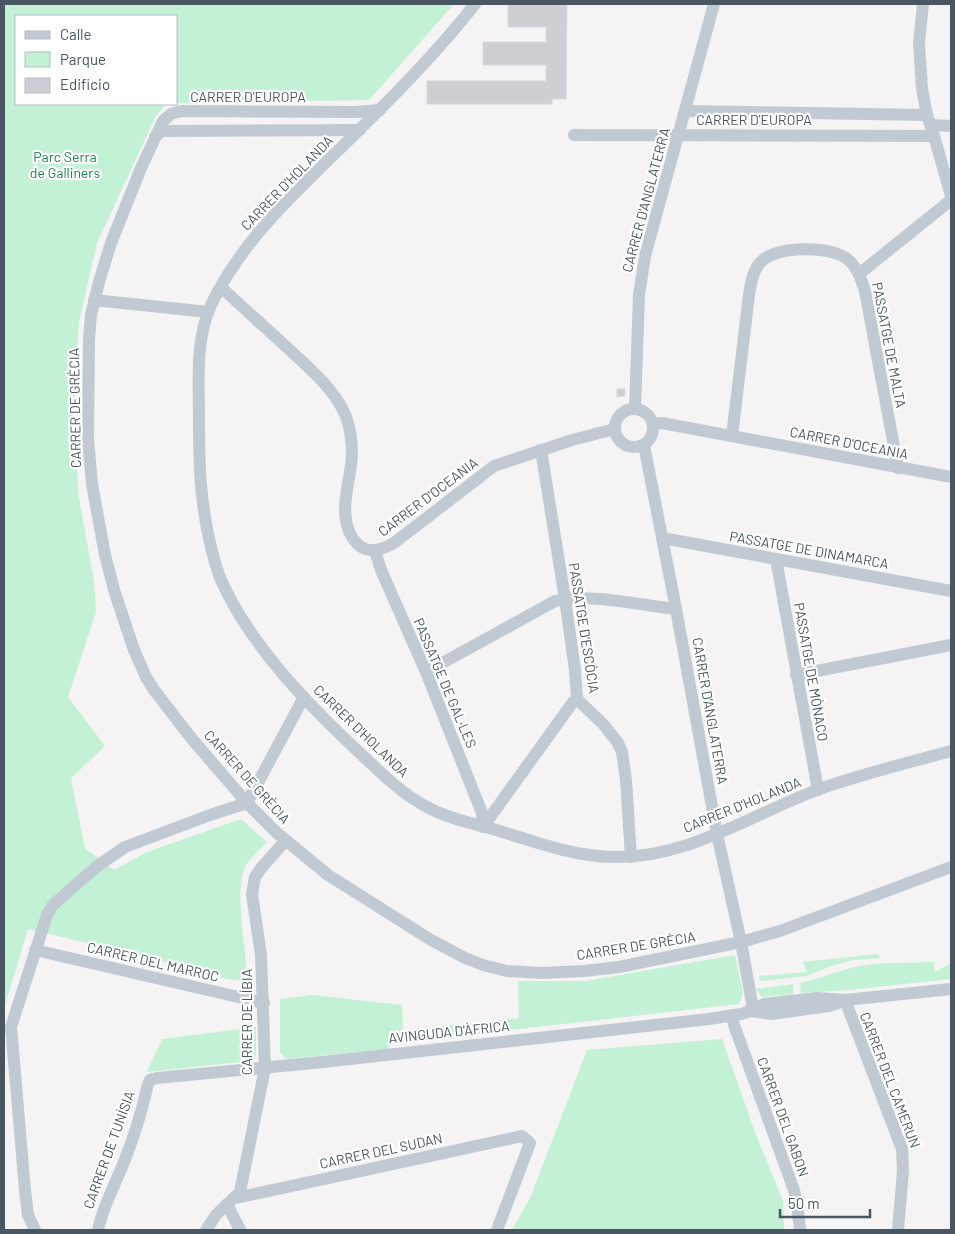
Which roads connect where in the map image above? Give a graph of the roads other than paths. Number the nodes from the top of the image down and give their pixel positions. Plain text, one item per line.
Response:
1 (475, 4) edge
2 (714, 4) edge
3 (923, 4) edge
4 (380, 110) junction
5 (685, 111) junction
6 (931, 125) junction
7 (951, 126) edge
8 (360, 130) junction
9 (574, 135) dead end
10 (679, 135) junction
11 (155, 137) junction
12 (951, 196) edge
13 (951, 200) edge
14 (859, 274) junction
15 (220, 287) junction
16 (94, 300) junction
17 (208, 312) junction
18 (635, 409) junction
19 (653, 424) junction
20 (615, 429) junction
21 (732, 436) junction
22 (644, 445) junction
23 (541, 450) junction
24 (898, 468) junction
25 (951, 477) edge
26 (662, 538) junction
27 (376, 551) junction
28 (776, 559) junction
29 (951, 591) edge
30 (565, 599) junction
31 (676, 609) junction
32 (951, 645) edge
33 (426, 672) junction
34 (796, 675) junction
35 (304, 698) junction
36 (577, 699) junction
37 (951, 751) edge
38 (818, 790) junction
39 (248, 803) junction
40 (483, 827) junction
41 (716, 834) junction
42 (286, 840) junction
43 (631, 856) junction
44 (951, 867) edge
45 (742, 942) junction
46 (35, 950) junction
47 (951, 989) edge
48 (845, 1000) junction
49 (264, 1003) junction
50 (751, 1011) junction
51 (732, 1016) junction
52 (265, 1068) junction
53 (150, 1080) joint
54 (231, 1201) junction
55 (35, 1230) edge
56 (98, 1230) edge
57 (206, 1230) edge
58 (240, 1230) edge
59 (497, 1230) edge
60 (800, 1230) edge
61 (898, 1230) edge

1 - 4 street, CARRER D'HOLANDA
2 - 5 street, CARRER D'ANGLATERRA
3 - 6 street
4 - 8 street, CARRER D'HOLANDA
4 - 11 street, CARRER D'EUROPA
5 - 6 street, CARRER D'EUROPA
5 - 10 street, CARRER D'ANGLATERRA
6 - 7 street, CARRER D'EUROPA
6 - 10 street, CARRER D'EUROPA
6 - 12 street
8 - 11 street
8 - 15 street, CARRER D'HOLANDA
9 - 10 street, CARRER D'EUROPA
10 - 18 street, CARRER D'ANGLATERRA
11 - 16 street, CARRER DE GRÈCIA
13 - 14 street
14 - 21 street, PASSATGE DE MALTA
14 - 24 street, PASSATGE DE MALTA
15 - 17 street, CARRER D'HOLANDA
15 - 27 street, CARRER D'OCEANIA
16 - 17 street
16 - 39 street, CARRER DE GRÈCIA
17 - 35 street, CARRER D'HOLANDA
18 - 19 street
18 - 20 street
19 - 21 street, CARRER D'OCEANIA
19 - 22 street
20 - 22 street
20 - 23 street, CARRER D'OCEANIA
21 - 24 street, CARRER D'OCEANIA
22 - 26 street, CARRER D'ANGLATERRA
23 - 27 street, CARRER D'OCEANIA
23 - 30 street, PASSATGE D'ESCÒCIA
24 - 25 street, CARRER D'OCEANIA
26 - 28 street, PASSATGE DE DINAMARCA
26 - 31 street, CARRER D'ANGLATERRA
27 - 33 street, PASSATGE DE GAL·LES
28 - 29 street, PASSATGE DE DINAMARCA
28 - 34 street, PASSATGE DE MÒNACO
30 - 31 street
30 - 33 street
30 - 36 street, PASSATGE D'ESCÒCIA
31 - 41 street, CARRER D'ANGLATERRA
32 - 34 street
33 - 40 street, PASSATGE DE GAL·LES
34 - 38 street, PASSATGE DE MÒNACO
35 - 39 street
35 - 40 street, CARRER D'HOLANDA
36 - 40 street
36 - 43 street, PASSATGE D'ESCÒCIA
37 - 38 street, CARRER D'HOLANDA
38 - 41 street, CARRER D'HOLANDA
39 - 42 street, CARRER DE GRÈCIA
39 - 46 street
40 - 43 street, CARRER D'HOLANDA
41 - 43 street, CARRER D'HOLANDA
41 - 45 street, CARRER D'ANGLATERRA
42 - 45 street, CARRER DE GRÈCIA
42 - 49 street, CARRER DE LÍBIA
44 - 45 street, CARRER DE GRÈCIA
45 - 50 street, CARRER D'ANGLATERRA
46 - 49 street, CARRER DEL MARROC
46 - 55 street
47 - 48 street, AVINGUDA D'ÀFRICA
48 - 50 street, AVINGUDA D'ÀFRICA
48 - 61 street, CARRER DEL CAMERUN
49 - 52 street, CARRER DE LÍBIA
50 - 51 street, AVINGUDA D'ÀFRICA
51 - 52 street, AVINGUDA D'ÀFRICA
51 - 60 street, CARRER DEL GABON
52 - 53 street, AVINGUDA D'ÀFRICA
52 - 54 street, CARRER DE LÍBIA
53 - 56 street, CARRER DE TUNÍSIA
54 - 57 street, CARRER DE LÍBIA
54 - 58 street
54 - 59 street, CARRER DEL SUDAN

